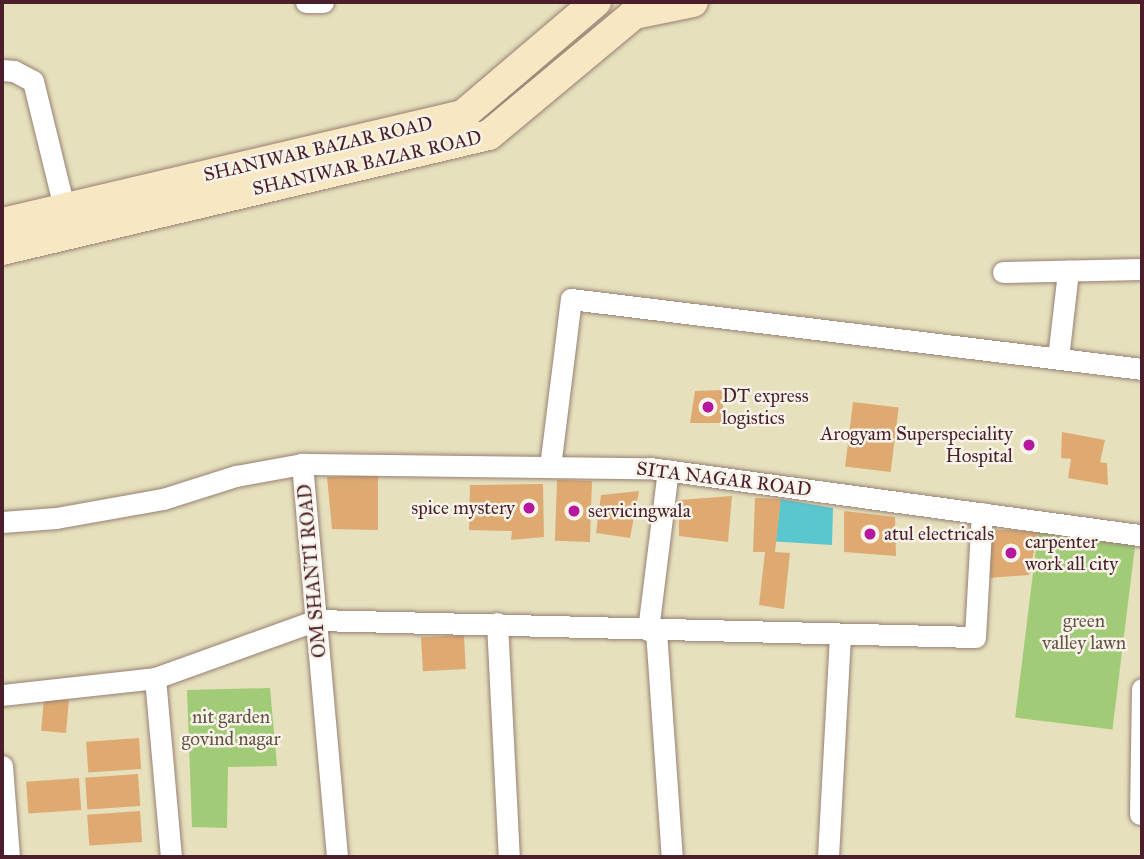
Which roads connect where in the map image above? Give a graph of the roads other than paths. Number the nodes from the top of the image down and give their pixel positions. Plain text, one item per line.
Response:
1 (306, 2) edge
2 (323, 2) edge
3 (596, 2) edge
4 (693, 2) edge
5 (2, 70) edge
6 (67, 221) junction
7 (2, 223) edge
8 (2, 250) edge
9 (1142, 269) edge
10 (1068, 271) junction
11 (1003, 272) dead end
12 (1058, 358) junction
13 (1142, 369) edge
14 (302, 464) junction
15 (550, 467) junction
16 (668, 470) junction
17 (982, 513) junction
18 (2, 522) edge
19 (1142, 536) edge
20 (317, 620) junction
21 (497, 623) junction
22 (652, 630) junction
23 (840, 636) junction
24 (155, 678) junction
25 (1142, 689) edge
26 (2, 695) edge
27 (2, 766) edge
28 (1140, 814) dead end
29 (9, 857) edge
30 (171, 857) edge
31 (337, 857) edge
32 (509, 857) edge
33 (672, 857) edge
34 (828, 857) edge

1 - 2 street
3 - 6 main road, SHANIWAR BAZAR ROAD
4 - 6 main road, SHANIWAR BAZAR ROAD
5 - 6 street
6 - 7 main road, SHANIWAR BAZAR ROAD
6 - 8 main road, SHANIWAR BAZAR ROAD
9 - 10 street
10 - 11 street
10 - 12 street
12 - 13 street
12 - 15 street
14 - 15 street, SITA NAGAR ROAD
14 - 18 street, OM SHANTI ROAD
14 - 20 street, OM SHANTI ROAD
15 - 16 street, SITA NAGAR ROAD
16 - 17 street, SITA NAGAR ROAD
16 - 22 street
17 - 19 street, SITA NAGAR ROAD
17 - 23 street
20 - 21 street
20 - 24 street
20 - 31 street, OM SHANTI ROAD
21 - 22 street
21 - 32 street
22 - 23 street
22 - 33 street
23 - 34 street
24 - 26 street
24 - 30 street
25 - 28 street
27 - 29 street

